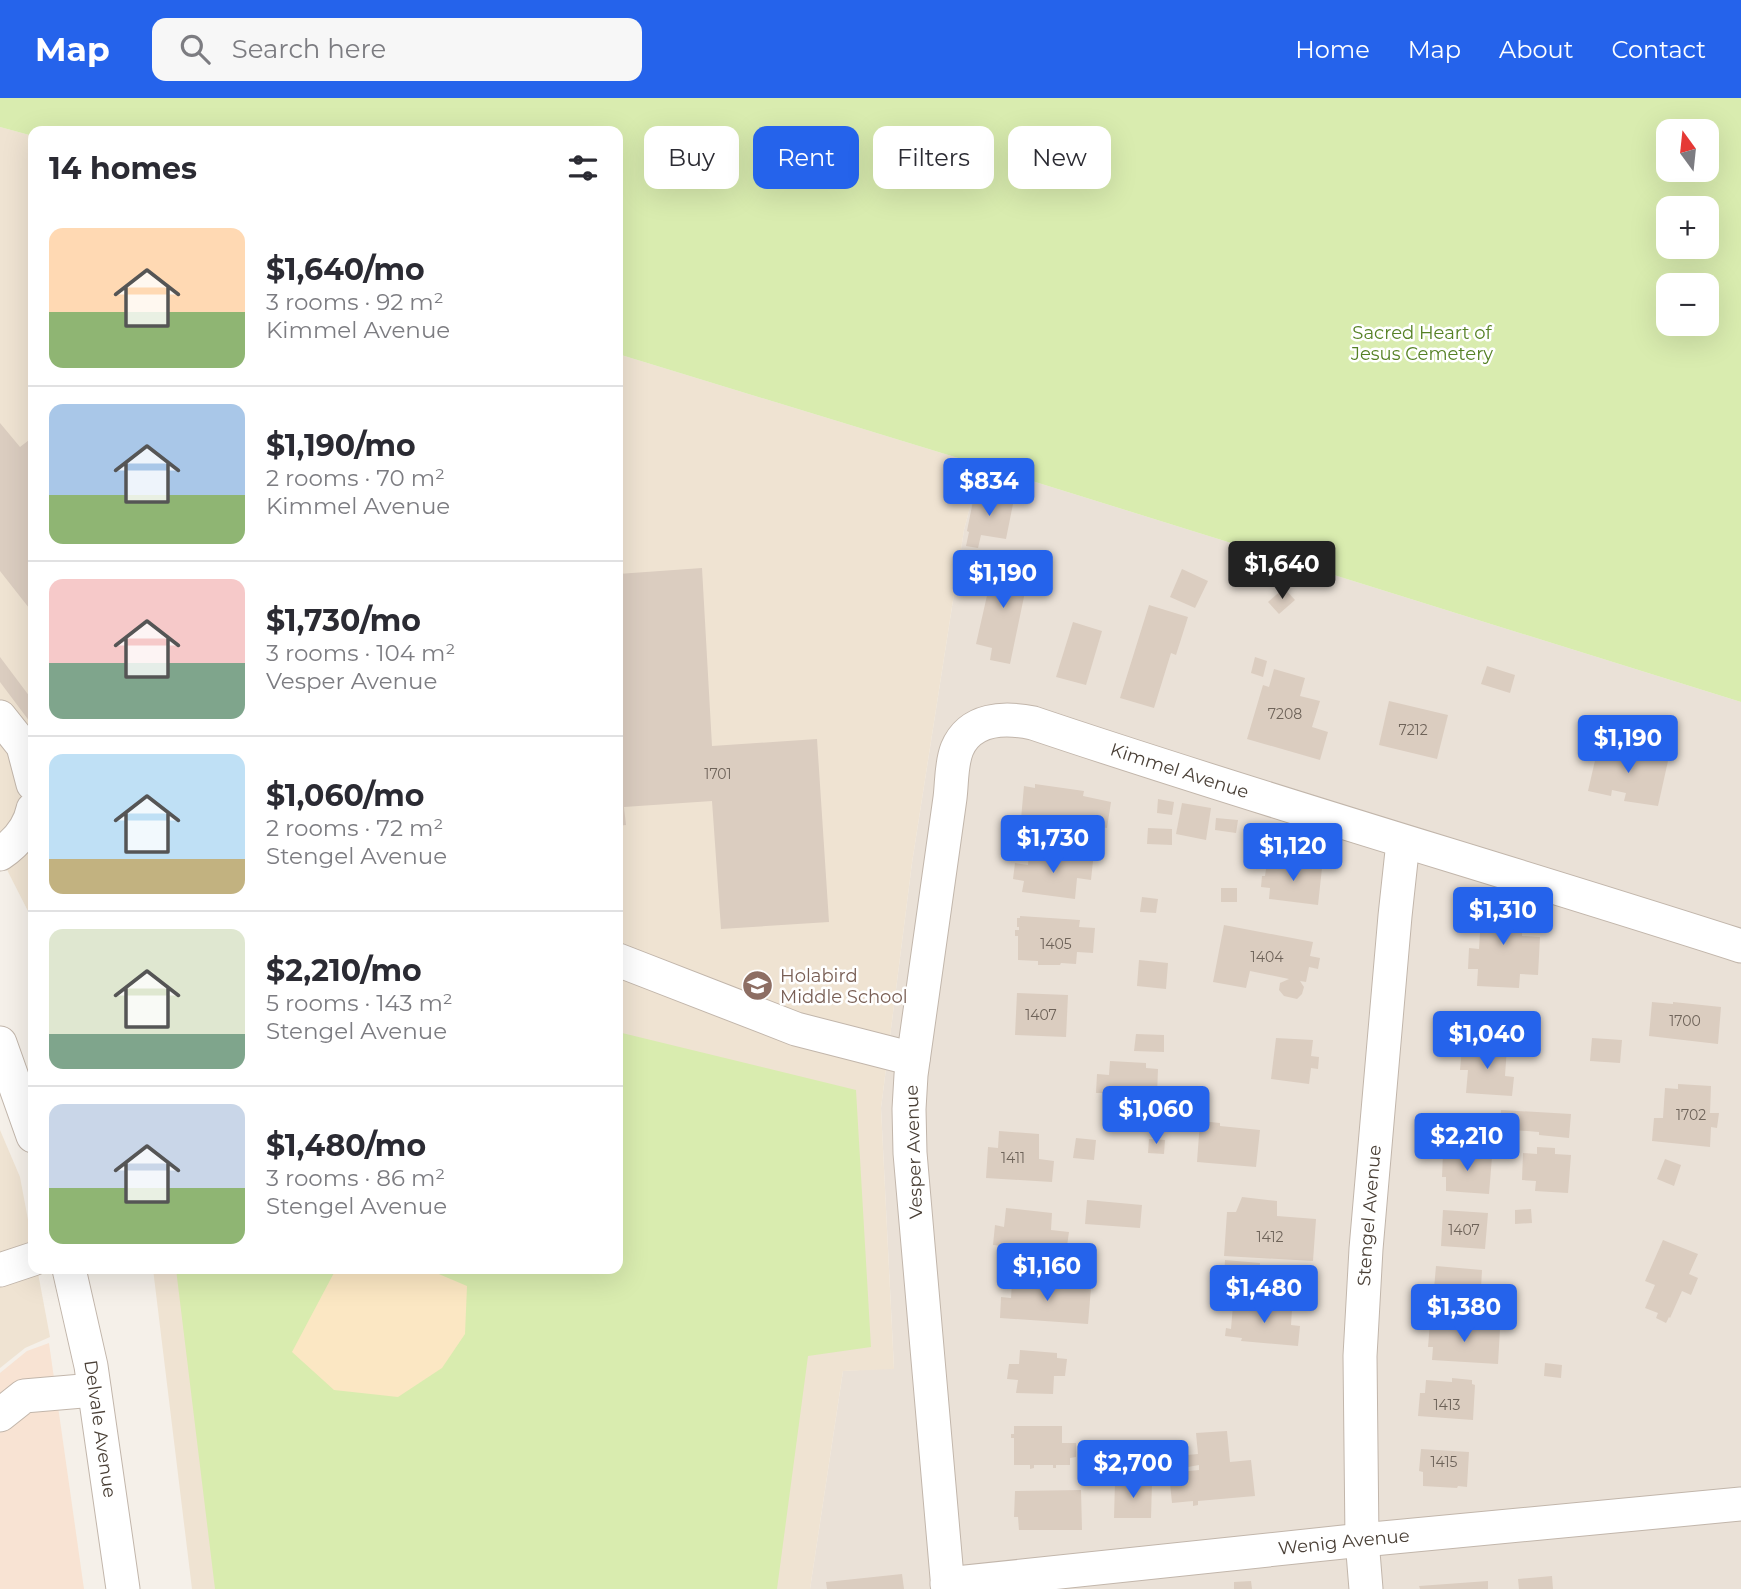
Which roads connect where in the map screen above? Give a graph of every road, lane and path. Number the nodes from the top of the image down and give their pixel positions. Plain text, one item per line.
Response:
1 (0, 717) edge
2 (979, 726) joint
3 (28, 765) edge
4 (28, 825) edge
5 (1403, 842) junction
6 (0, 854) edge
7 (1741, 946) edge
8 (623, 962) edge
9 (0, 1043) edge
10 (913, 1059) junction
11 (28, 1122) edge
12 (28, 1261) edge
13 (0, 1270) edge
14 (70, 1274) edge
15 (94, 1390) junction
16 (0, 1415) edge
17 (1741, 1504) edge
18 (1362, 1540) junction
19 (947, 1587) edge
20 (123, 1589) edge
21 (1366, 1589) edge

1 - 3 street
2 - 5 street, Kimmel Avenue
2 - 10 street, Vesper Avenue
4 - 6 street
5 - 7 street, Kimmel Avenue
5 - 18 street, Stengel Avenue
8 - 10 street
9 - 11 street
10 - 19 street, Vesper Avenue
12 - 13 street
14 - 15 street, Delvale Avenue
15 - 16 street
15 - 20 street, Delvale Avenue
17 - 18 street, Wenig Avenue
18 - 19 street, Wenig Avenue
18 - 21 street, Stengel Avenue

